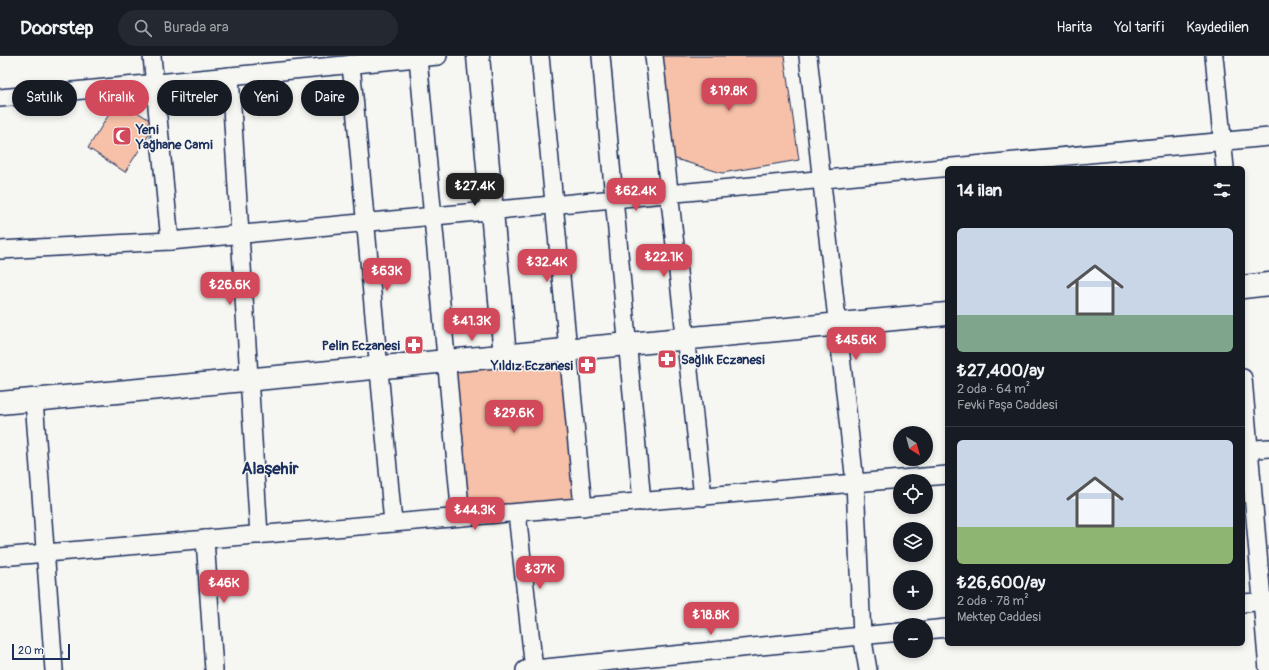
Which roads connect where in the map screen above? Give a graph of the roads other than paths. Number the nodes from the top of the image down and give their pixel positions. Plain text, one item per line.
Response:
1 (152, 56) edge
2 (438, 56) edge
3 (478, 56) edge
4 (540, 56) edge
5 (601, 56) edge
6 (654, 56) edge
7 (808, 56) edge
8 (1214, 56) edge
9 (418, 58) junction
10 (351, 64) junction
11 (230, 76) junction
12 (155, 83) junction
13 (0, 98) edge
14 (1269, 137) edge
15 (1223, 142) junction
16 (962, 166) edge
17 (1225, 166) edge
18 (945, 168) edge
19 (821, 179) junction
20 (670, 194) junction
21 (614, 199) junction
22 (554, 205) junction
23 (492, 210) junction
24 (432, 216) junction
25 (366, 222) junction
26 (240, 234) junction
27 (170, 241) junction
28 (0, 250) edge
29 (1269, 284) edge
30 (1245, 287) edge
31 (945, 314) edge
32 (837, 325) junction
33 (686, 339) junction
34 (628, 344) junction
35 (568, 350) junction
36 (505, 356) junction
37 (446, 361) junction
38 (379, 368) junction
39 (249, 380) junction
40 (34, 400) junction
41 (0, 403) edge
42 (1245, 426) edge
43 (1269, 448) edge
44 (1246, 450) edge
45 (945, 476) edge
46 (854, 484) junction
47 (703, 497) junction
48 (642, 502) junction
49 (583, 507) junction
50 (517, 513) junction
51 (460, 518) junction
52 (394, 523) junction
53 (259, 535) junction
54 (205, 539) junction
55 (46, 553) junction
56 (0, 557) edge
57 (1266, 601) edge
58 (1245, 603) edge
59 (945, 628) edge
60 (933, 629) edge
61 (893, 633) edge
62 (862, 635) junction
63 (54, 670) edge
64 (214, 670) edge
65 (531, 670) edge
66 (868, 670) edge
67 (1268, 670) edge

1 - 12 street
2 - 9 street
3 - 23 street
4 - 22 street
5 - 21 street
6 - 20 street
7 - 19 street
8 - 15 street
9 - 10 street
9 - 24 street
10 - 11 street
10 - 25 street
11 - 12 street
11 - 26 street
12 - 13 street
12 - 27 street
14 - 15 street
15 - 16 street
15 - 17 street
18 - 19 street
19 - 20 street
19 - 32 street
20 - 21 street
20 - 33 street
21 - 22 street
21 - 34 street
22 - 23 street
22 - 35 street
23 - 24 street
23 - 36 street
24 - 25 street
24 - 37 street
25 - 26 street
25 - 38 street
26 - 27 street
26 - 39 street
27 - 28 street
29 - 30 street
31 - 32 street
32 - 33 street
32 - 46 street
33 - 34 street
33 - 47 street
34 - 35 street
34 - 48 street
35 - 36 street
35 - 49 street
36 - 37 street
37 - 38 street
37 - 51 street
38 - 39 street
38 - 52 street
39 - 40 street
39 - 53 street
40 - 41 street
40 - 55 street
42 - 44 street
43 - 44 street
44 - 57 street
45 - 46 street
46 - 47 street
46 - 62 street
47 - 48 street
48 - 49 street
49 - 50 street
50 - 51 street
50 - 65 street
51 - 52 street
52 - 53 street
53 - 54 street
54 - 55 street
54 - 64 street
55 - 56 street
55 - 63 street
57 - 58 street
57 - 67 street
59 - 60 street
61 - 62 street
62 - 65 street
62 - 66 street

